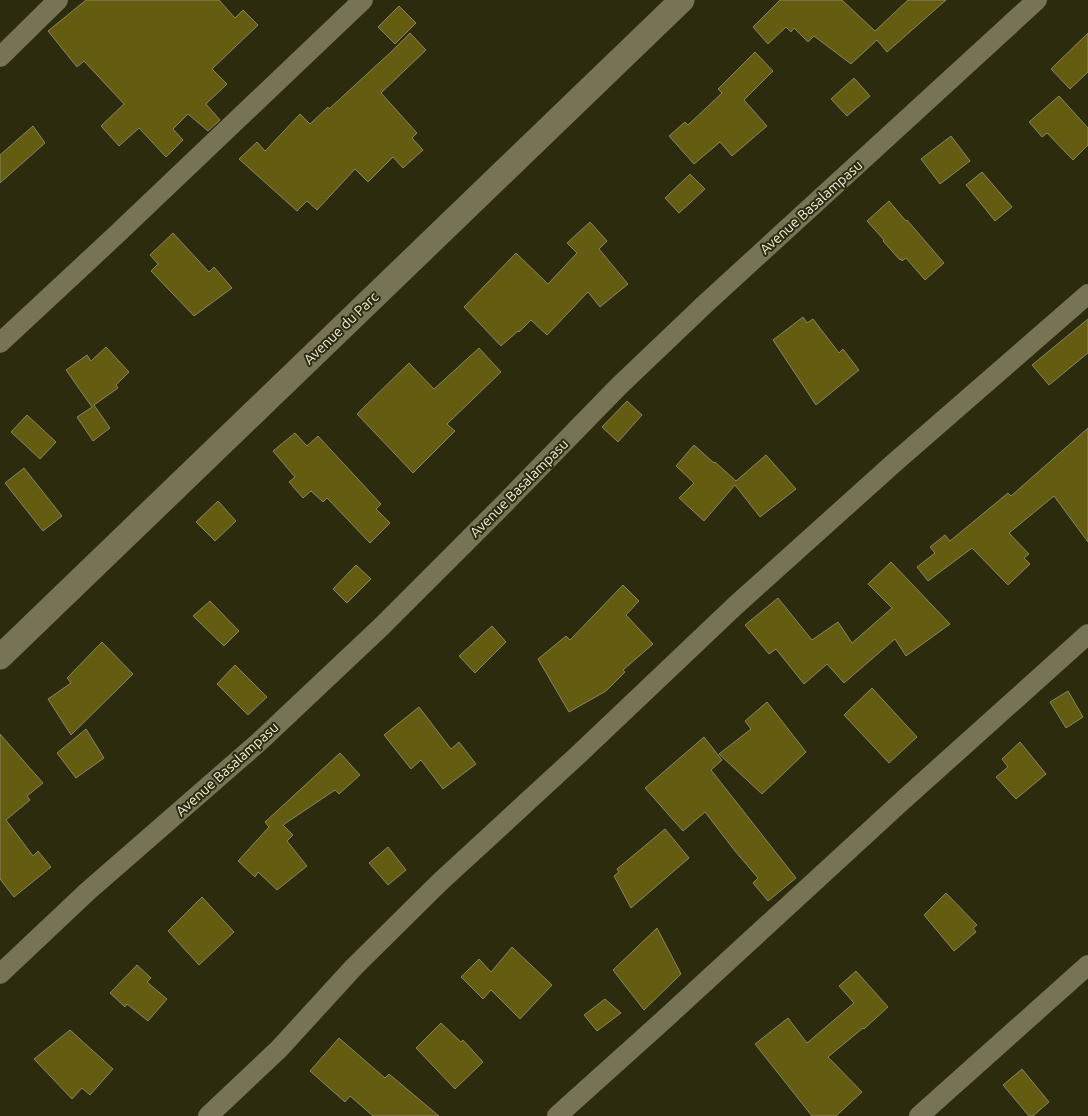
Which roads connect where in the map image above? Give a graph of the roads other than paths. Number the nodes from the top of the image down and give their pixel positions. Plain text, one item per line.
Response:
1 (58, 0) edge
2 (364, 0) edge
3 (682, 0) edge
4 (1036, 0) edge
5 (0, 57) edge
6 (1088, 294) edge
7 (0, 343) edge
8 (1088, 634) edge
9 (0, 657) edge
10 (1088, 965) edge
11 (0, 974) edge
12 (208, 1116) edge
13 (557, 1116) edge
14 (919, 1116) edge

1 - 5 street
2 - 7 street
3 - 9 street, Avenue du Parc
4 - 11 street, Avenue Basalampasu
6 - 12 street
8 - 13 street
10 - 14 street

